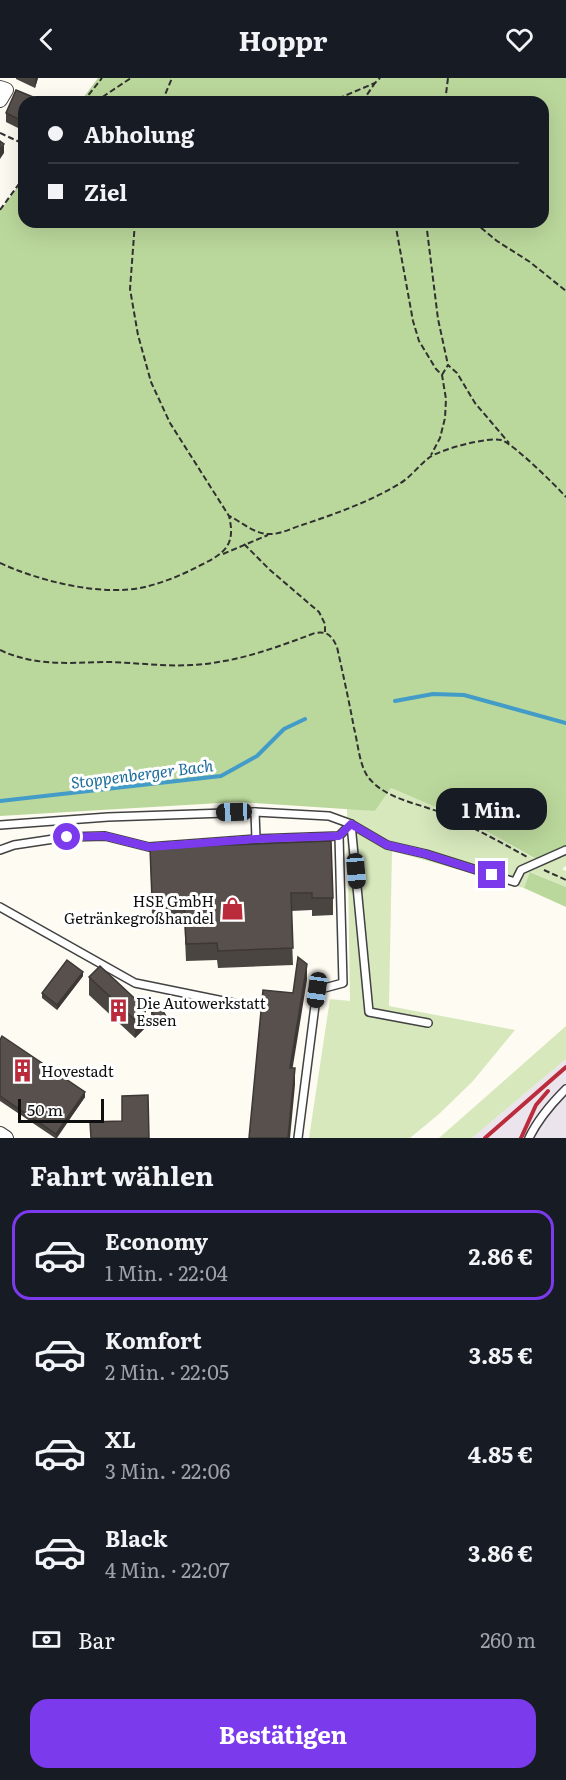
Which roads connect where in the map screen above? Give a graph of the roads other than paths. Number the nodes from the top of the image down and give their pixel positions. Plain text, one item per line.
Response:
1 (0, 88) edge
2 (0, 100) edge
3 (255, 812) junction
4 (351, 824) junction
5 (0, 825) edge
6 (339, 836) junction
7 (256, 839) junction
8 (0, 850) edge
9 (566, 850) edge
10 (0, 907) edge
11 (243, 1005) dead end
12 (428, 1023) dead end
13 (566, 1089) edge
14 (0, 1134) edge
15 (6, 1138) edge
16 (298, 1138) edge
17 (529, 1138) edge

1 - 2 street
3 - 4 lane
3 - 5 lane
3 - 7 lane
4 - 6 lane
4 - 9 lane
4 - 12 lane
6 - 7 lane
6 - 16 lane
7 - 8 lane
10 - 11 lane
13 - 17 lane
14 - 15 street

